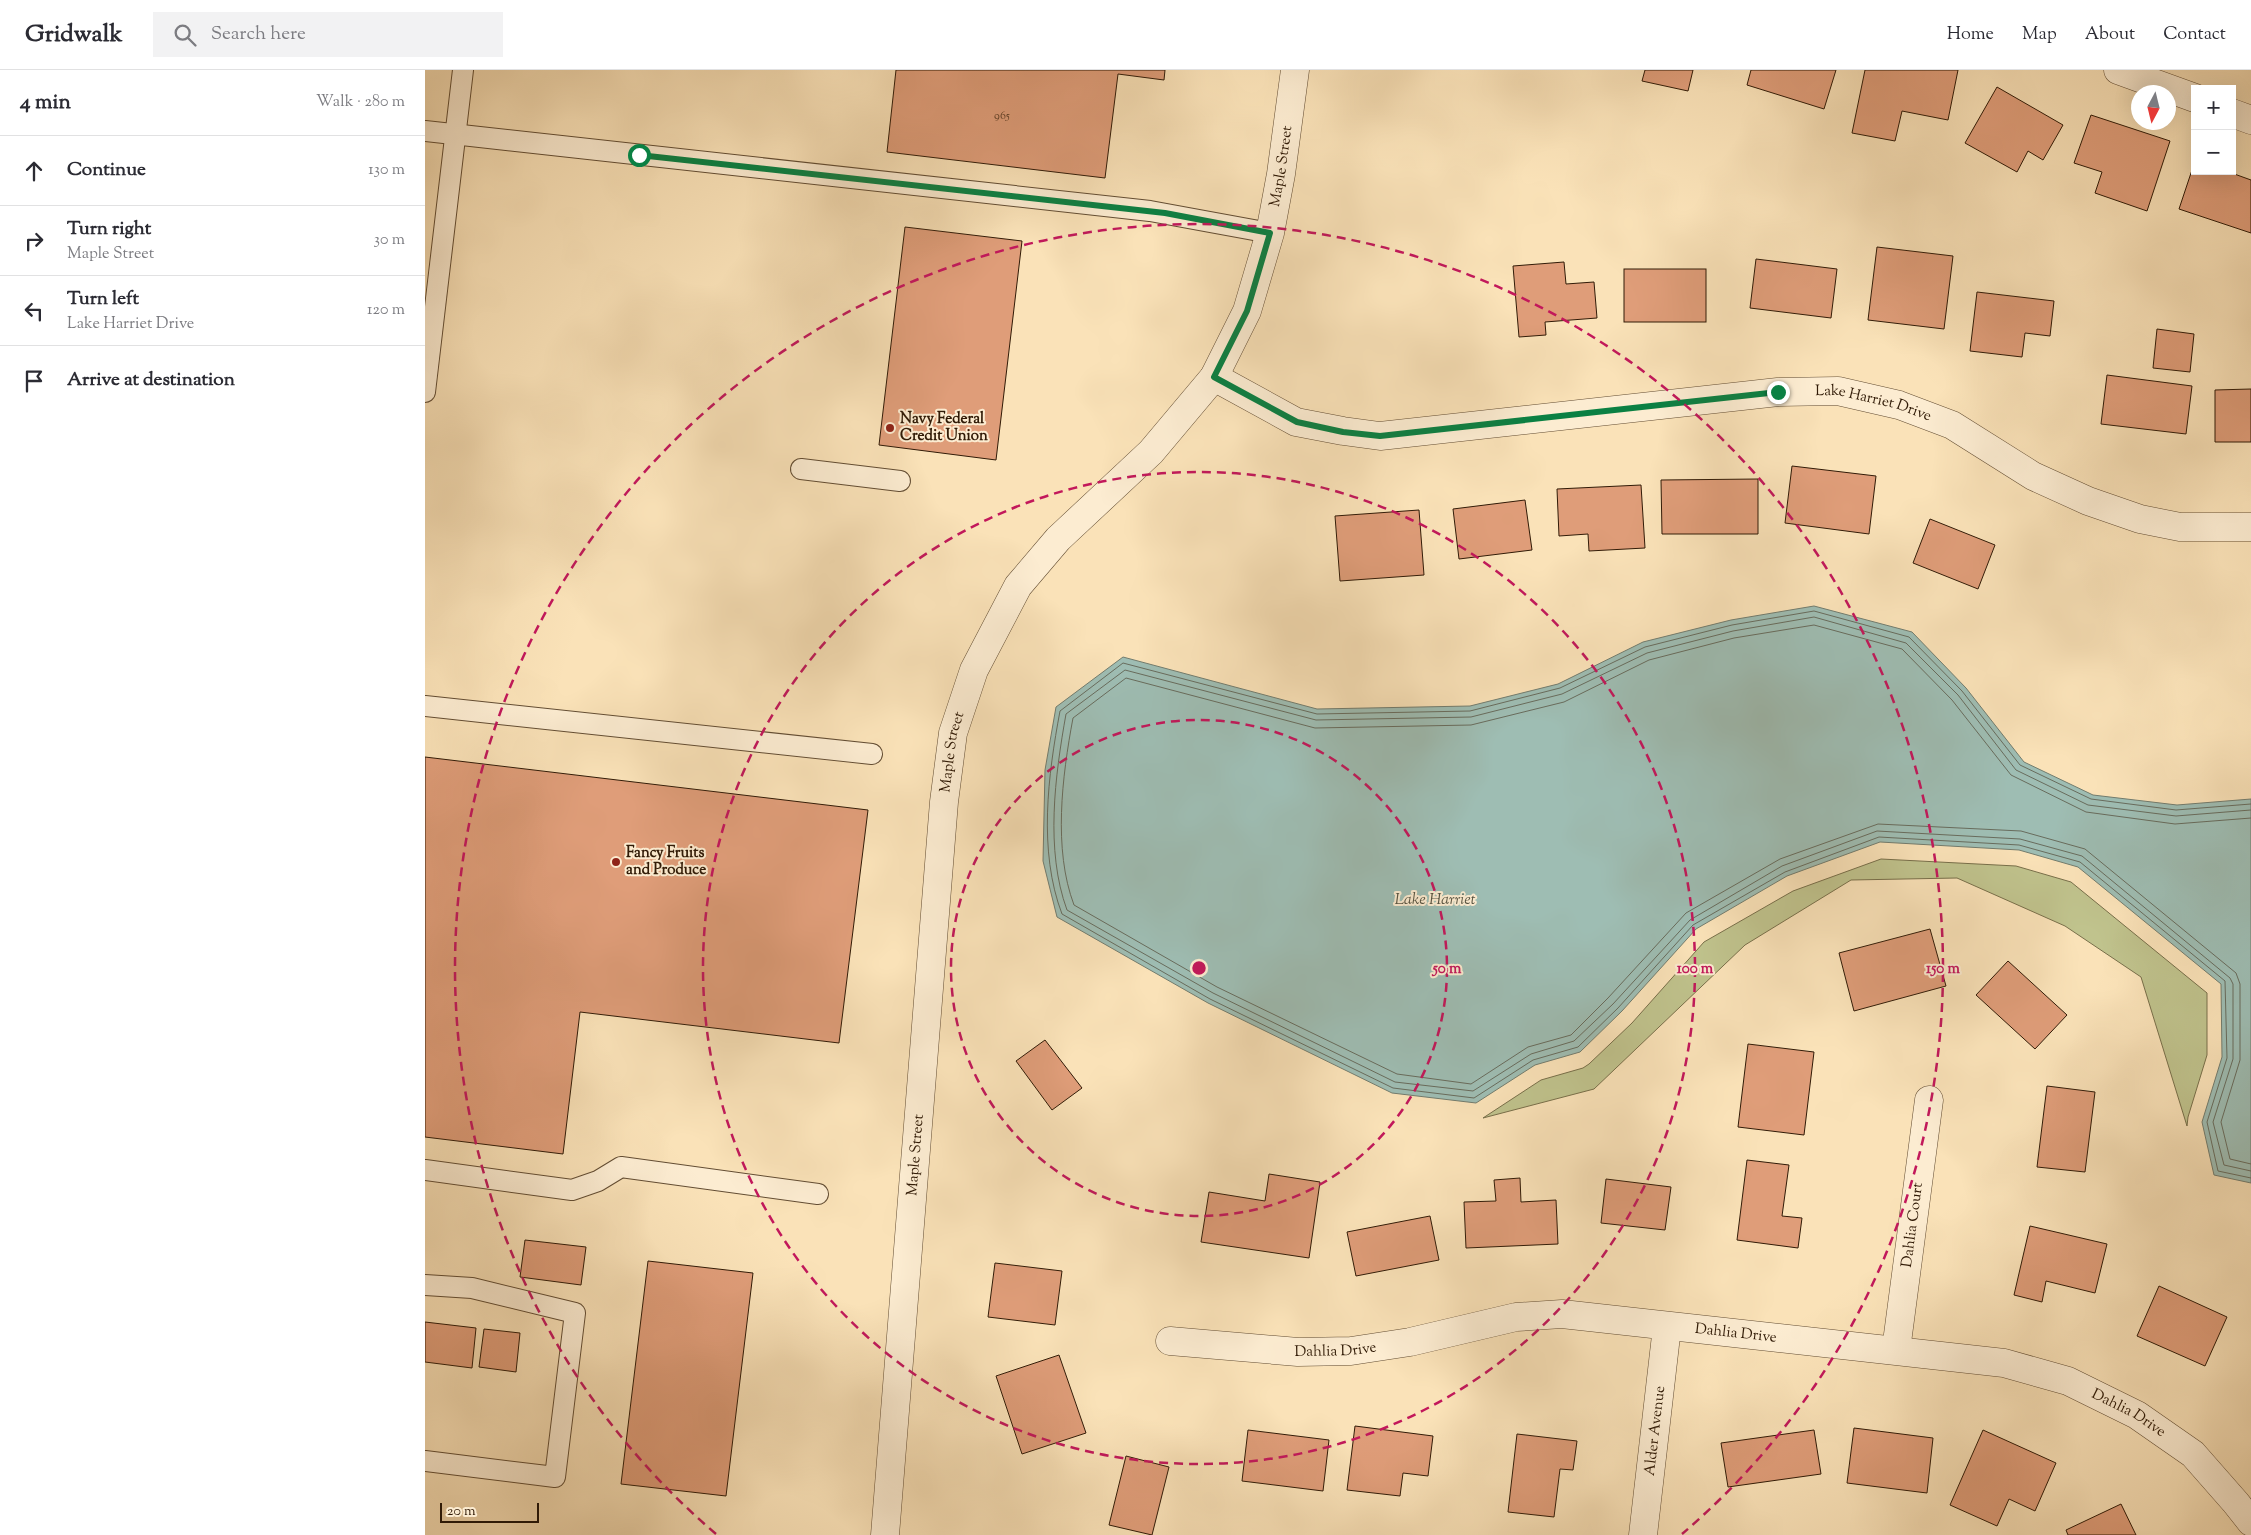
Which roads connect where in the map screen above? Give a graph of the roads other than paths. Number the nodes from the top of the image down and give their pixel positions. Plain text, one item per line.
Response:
1 (463, 70) edge
2 (1295, 70) edge
3 (2118, 70) edge
4 (2191, 97) edge
5 (2236, 114) edge
6 (2251, 120) edge
7 (425, 131) edge
8 (455, 134) junction
9 (1270, 233) junction
10 (1214, 377) junction
11 (425, 392) edge
12 (801, 469) dead end
13 (900, 481) dead end
14 (2251, 527) edge
15 (425, 706) edge
16 (872, 754) dead end
17 (1929, 1100) dead end
18 (425, 1170) edge
19 (818, 1194) dead end
20 (425, 1285) edge
21 (1667, 1327) junction
22 (1171, 1341) dead end
23 (1896, 1350) junction
24 (425, 1461) edge
25 (2251, 1522) edge
26 (885, 1535) edge
27 (1643, 1535) edge

1 - 8 lane
2 - 9 street, Maple Street
3 - 4 street
5 - 6 street
7 - 8 lane
8 - 9 lane
8 - 11 lane
9 - 10 street, Maple Street
10 - 14 street, Lake Harriet Drive
10 - 26 street, Maple Street
12 - 13 lane
15 - 16 lane
17 - 23 street, Dahlia Court
18 - 19 lane
20 - 24 lane
21 - 22 street, Dahlia Drive
21 - 23 street, Dahlia Drive
21 - 27 street, Alder Avenue
23 - 25 street, Dahlia Drive

